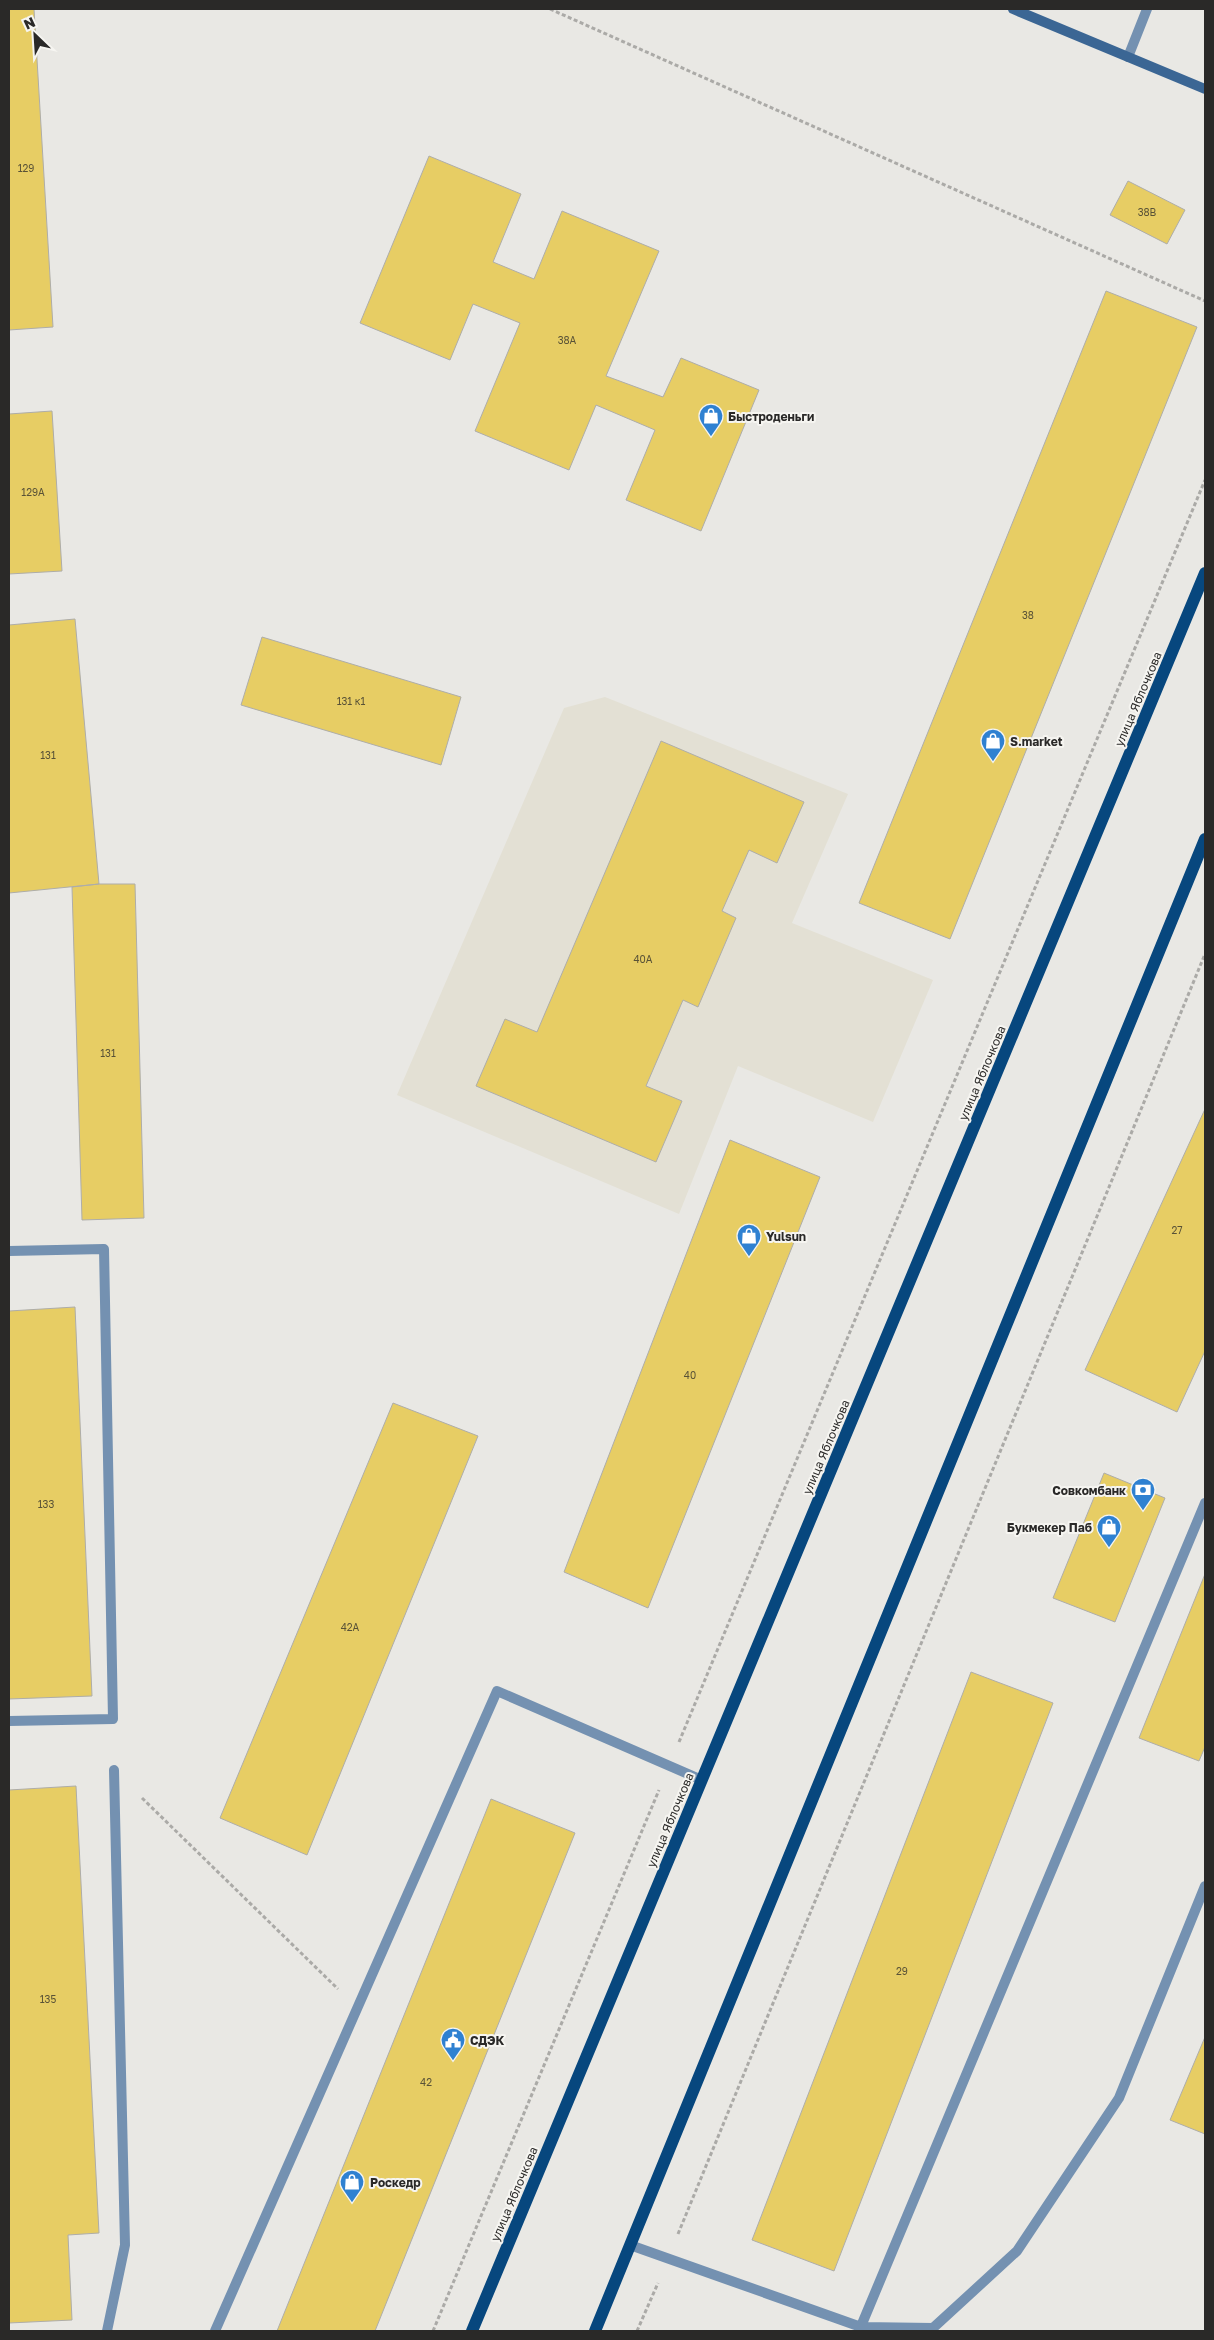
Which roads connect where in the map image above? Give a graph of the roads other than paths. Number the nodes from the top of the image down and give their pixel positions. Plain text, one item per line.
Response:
1 (1013, 9) edge
2 (1147, 9) edge
3 (1128, 57) junction
4 (1205, 89) edge
5 (1205, 572) edge
6 (1205, 839) edge
7 (1203, 852) edge
8 (9, 1251) edge
9 (1205, 1503) edge
10 (9, 1721) edge
11 (114, 1770) road end
12 (702, 1780) junction
13 (1205, 1886) edge
14 (630, 2245) junction
15 (860, 2329) edge
16 (107, 2331) edge
17 (215, 2331) edge
18 (472, 2331) edge
19 (595, 2331) edge

1 - 3 main road
2 - 3 lane
3 - 4 main road
5 - 12 main road, улица Яблочкова
6 - 7 main road
7 - 14 main road
8 - 10 lane
9 - 15 lane
11 - 16 lane
12 - 17 lane
12 - 18 main road, улица Яблочкова
13 - 15 lane
14 - 15 lane
14 - 19 main road

